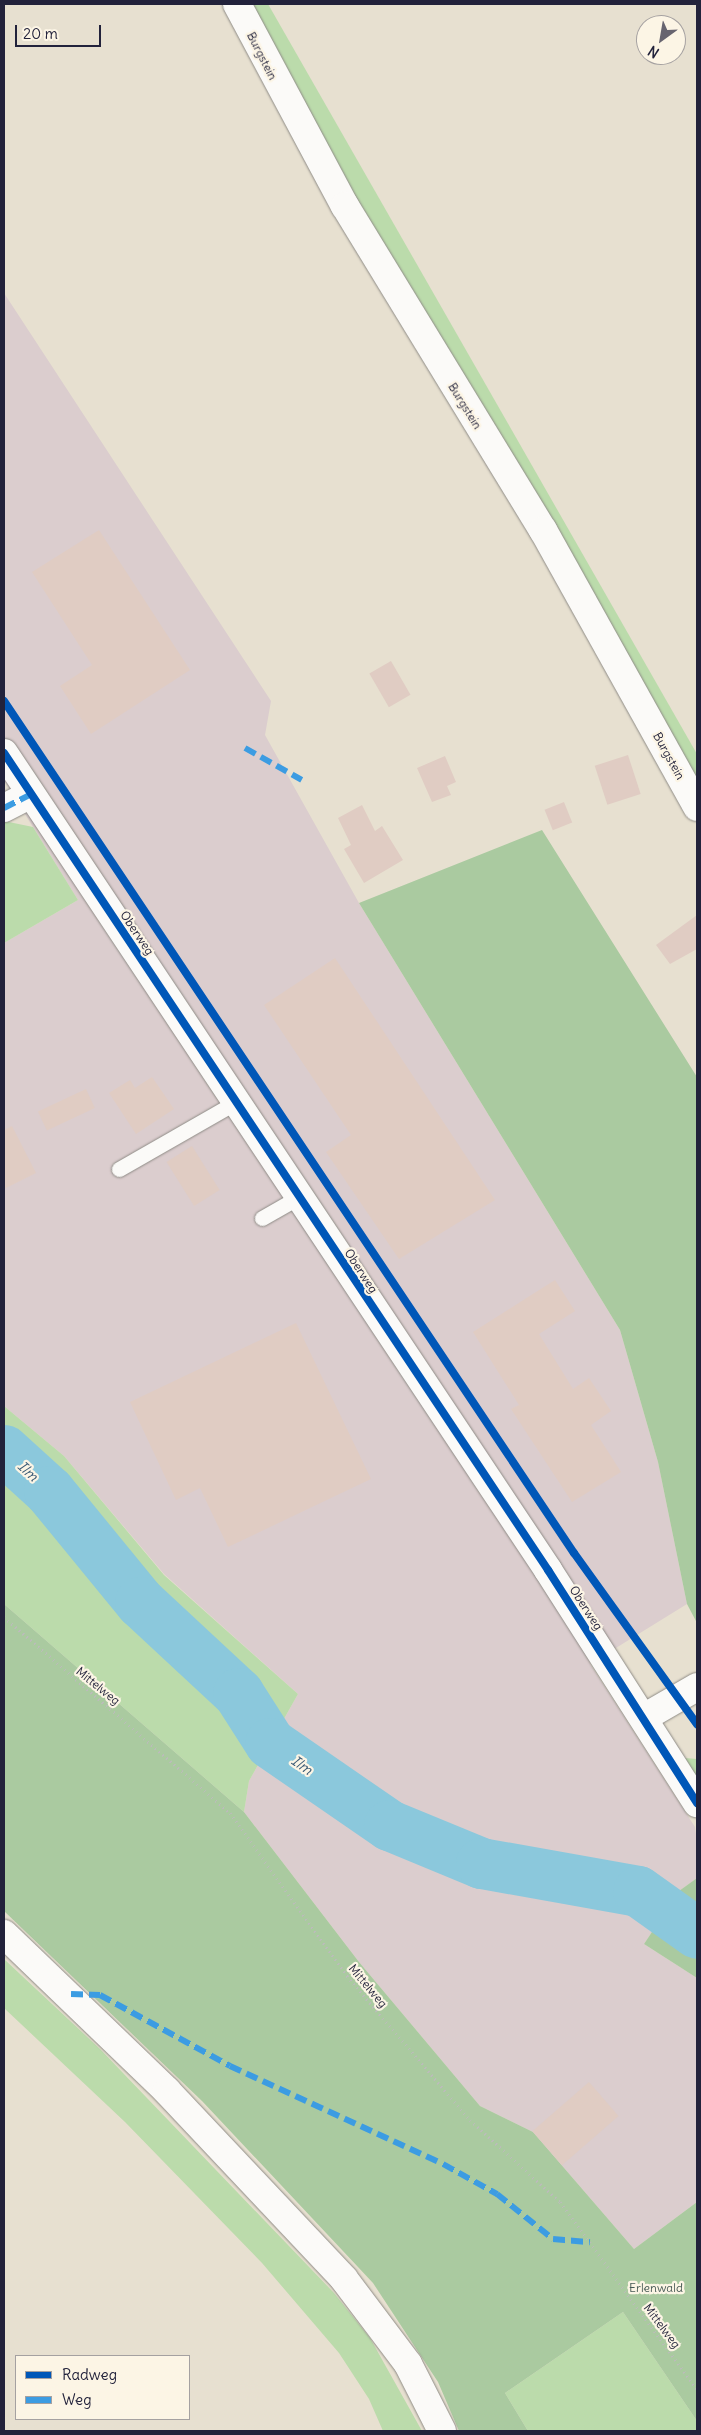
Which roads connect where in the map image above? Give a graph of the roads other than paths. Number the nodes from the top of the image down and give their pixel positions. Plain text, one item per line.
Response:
1 (236, 4) edge
2 (4, 753) edge
3 (31, 794) junction
4 (697, 807) edge
5 (4, 808) edge
6 (236, 1102) junction
7 (119, 1169) dead end
8 (299, 1197) junction
9 (262, 1218) dead end
10 (697, 1687) edge
11 (645, 1717) junction
12 (697, 1803) edge
13 (4, 1934) edge
14 (442, 2431) edge

1 - 4 street, Burgstein
2 - 3 street, Oberweg
3 - 5 street
3 - 6 street, Oberweg
6 - 7 lane
6 - 8 street, Oberweg
8 - 9 lane
8 - 11 street, Oberweg
10 - 11 street
11 - 12 street, Oberweg
13 - 14 street

